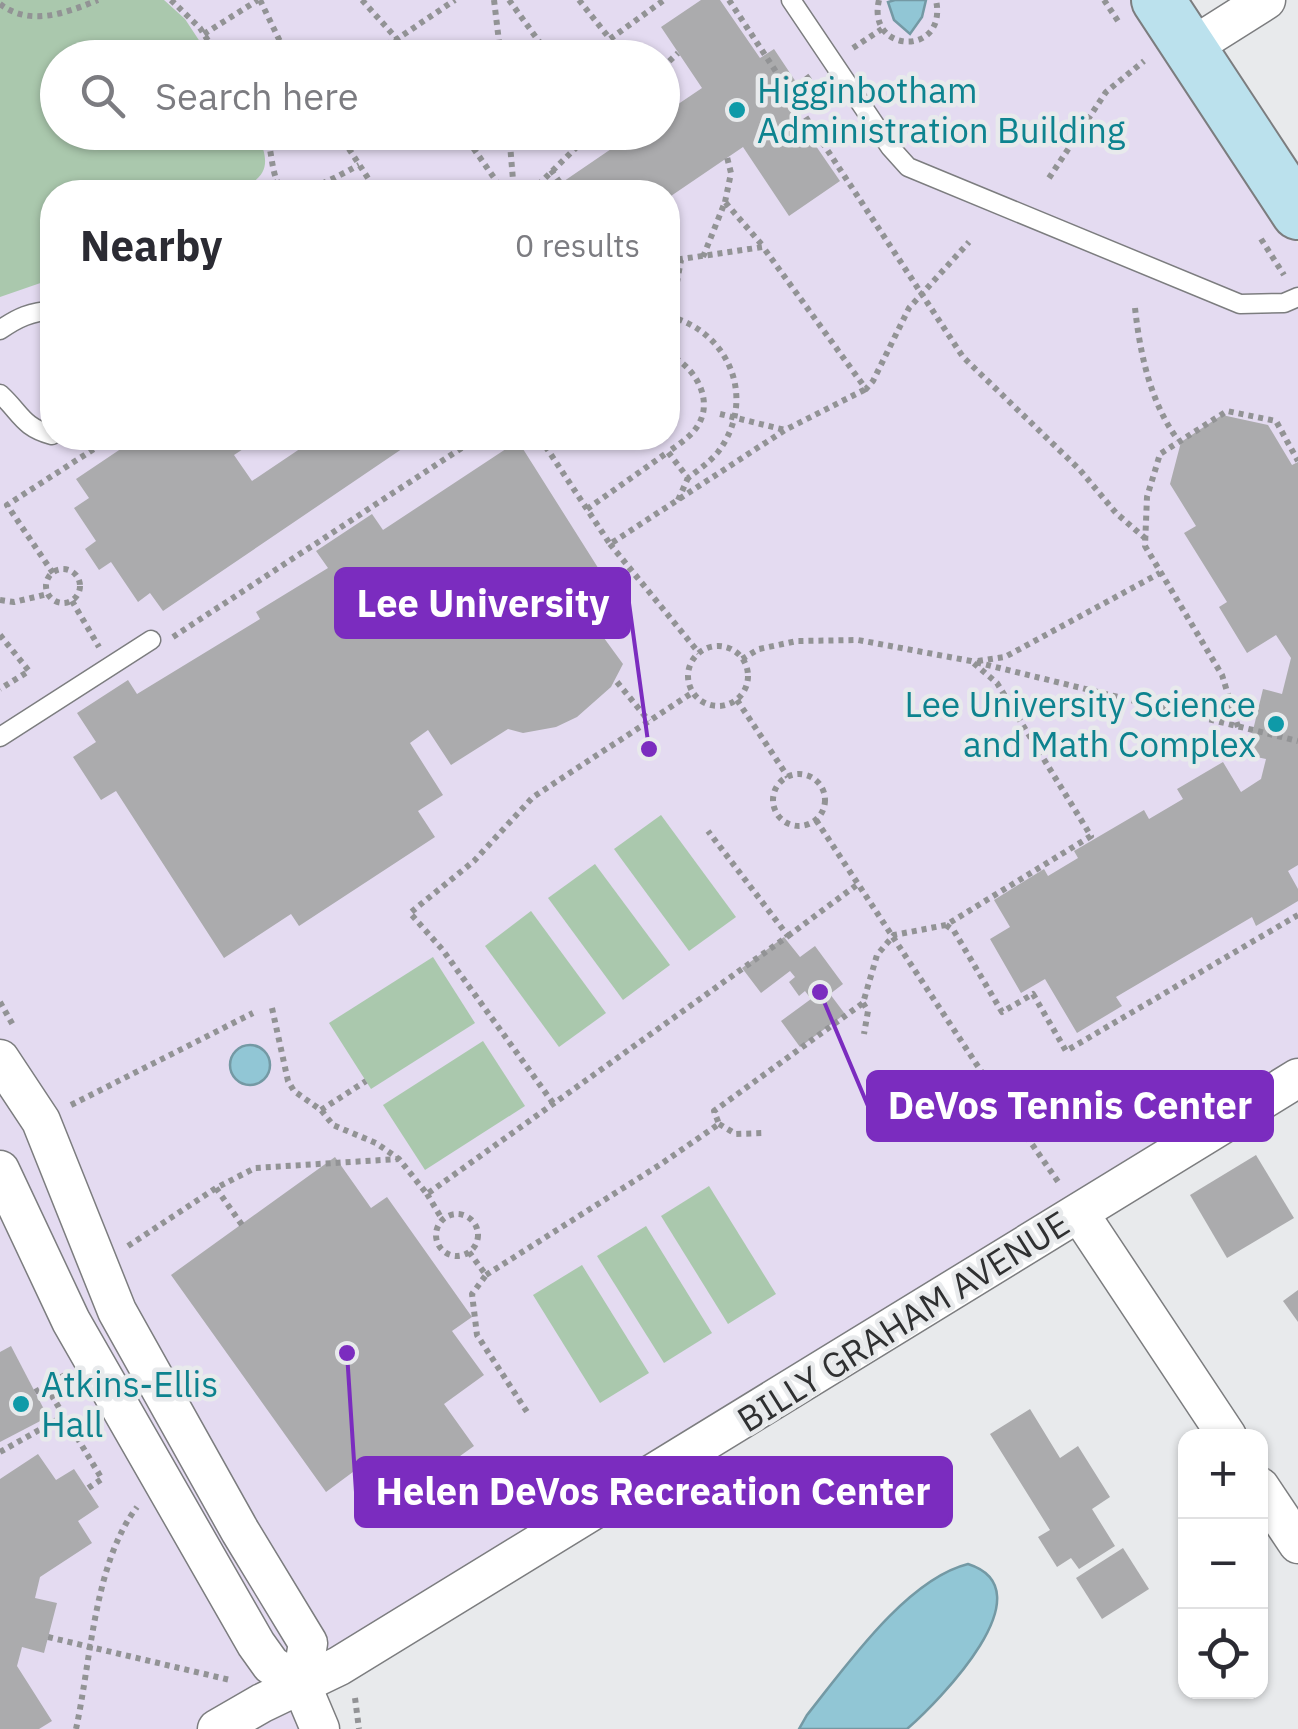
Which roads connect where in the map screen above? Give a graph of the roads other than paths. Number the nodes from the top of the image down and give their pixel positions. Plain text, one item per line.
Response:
1 (791, 0) edge
2 (1158, 0) edge
3 (1266, 0) edge
4 (1167, 55) junction
5 (1298, 213) edge
6 (1298, 297) edge
7 (40, 311) edge
8 (0, 330) edge
9 (0, 394) edge
10 (40, 431) edge
11 (151, 640) road end
12 (1, 735) edge
13 (9, 1046) edge
14 (1298, 1078) edge
15 (0, 1170) edge
16 (1072, 1202) junction
17 (1222, 1429) edge
18 (1268, 1499) edge
19 (1298, 1544) edge
20 (301, 1684) junction
21 (217, 1729) edge
22 (320, 1729) edge

1 - 6 lane
2 - 4 main road
3 - 4 street
4 - 5 main road
7 - 8 lane
9 - 10 lane
11 - 12 lane
13 - 20 street
14 - 16 street, BILLY GRAHAM AVENUE
15 - 20 street
16 - 17 street
16 - 20 street, BILLY GRAHAM AVENUE
18 - 19 street
20 - 21 street, BILLY GRAHAM AVENUE
20 - 22 street

